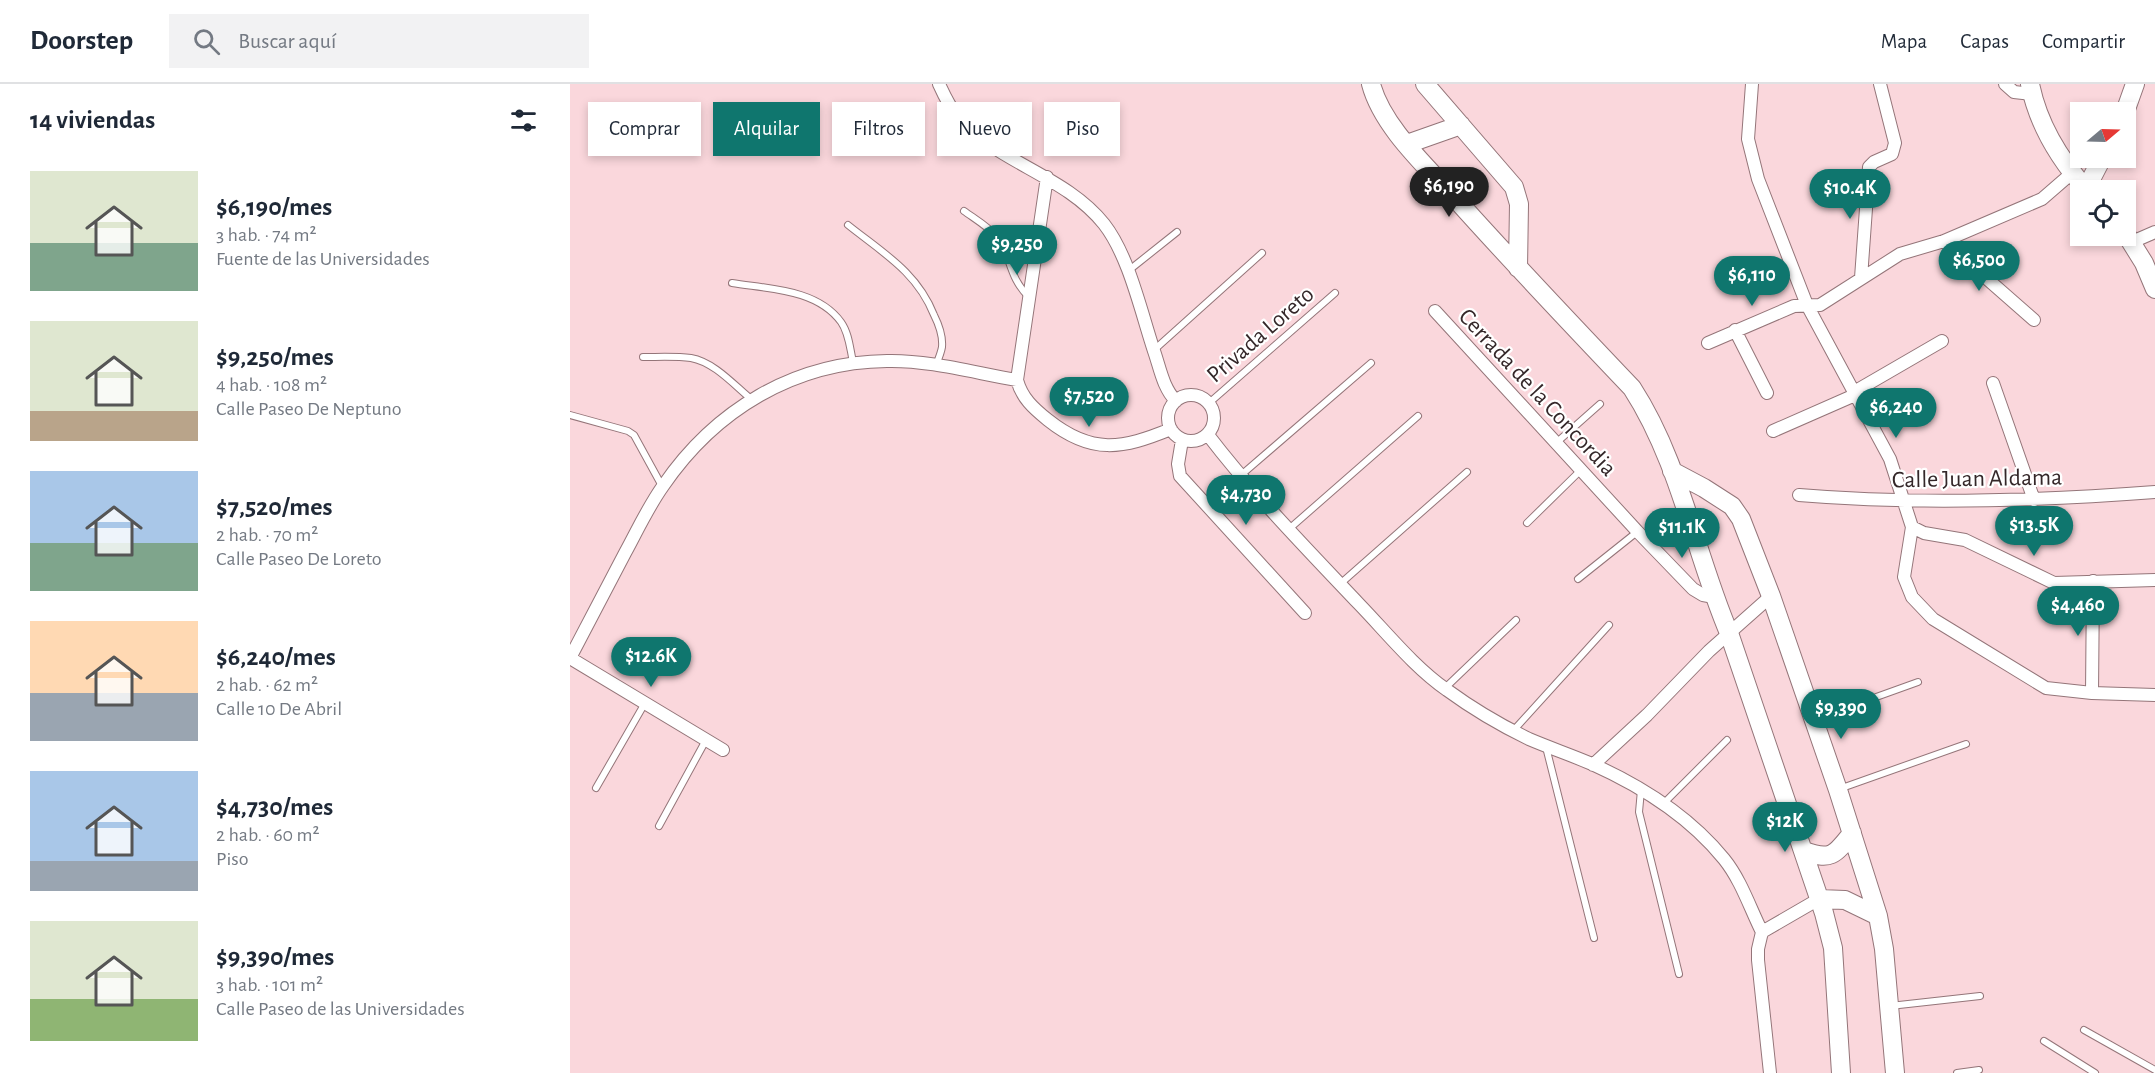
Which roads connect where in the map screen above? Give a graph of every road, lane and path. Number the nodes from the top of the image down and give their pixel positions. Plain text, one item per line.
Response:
1 (939, 84) edge
2 (1371, 84) edge
3 (1425, 84) edge
4 (1752, 84) edge
5 (1881, 84) edge
6 (2006, 84) edge
7 (2135, 84) edge
8 (2031, 89) edge
9 (2129, 102) edge
10 (1461, 125) junction
11 (1407, 144) junction
12 (2072, 173) junction
13 (1047, 177) junction
14 (2078, 180) edge
15 (964, 211) dead end
16 (848, 225) dead end
17 (2155, 231) edge
18 (1177, 232) dead end
19 (2136, 236) edge
20 (1944, 241) junction
21 (2133, 246) edge
22 (1262, 253) dead end
23 (1518, 268) junction
24 (1128, 271) junction
25 (1860, 278) junction
26 (732, 283) dead end
27 (2155, 290) edge
28 (1335, 293) dead end
29 (1029, 297) junction
30 (1807, 304) junction
31 (1435, 311) dead end
32 (2034, 320) dead end
33 (1736, 330) junction
34 (1942, 341) dead end
35 (1708, 343) dead end
36 (1154, 351) junction
37 (643, 357) dead end
38 (853, 362) junction
39 (1371, 363) dead end
40 (936, 366) junction
41 (1017, 380) junction
42 (1993, 383) dead end
43 (1767, 393) dead end
44 (1854, 394) junction
45 (751, 399) junction
46 (1176, 401) junction
47 (1209, 403) junction
48 (1600, 404) dead end
49 (570, 415) edge
50 (1418, 416) dead end
51 (1171, 429) junction
52 (1773, 431) dead end
53 (1208, 435) junction
54 (1182, 440) junction
55 (1556, 443) junction
56 (1581, 470) junction
57 (1672, 471) junction
58 (1467, 472) dead end
59 (1240, 476) junction
60 (662, 487) junction
61 (2155, 492) edge
62 (1798, 495) dead end
63 (2034, 500) junction
64 (1904, 501) junction
65 (1527, 523) dead end
66 (1912, 526) junction
67 (1289, 529) junction
68 (1637, 531) junction
69 (1578, 579) dead end
70 (2155, 580) edge
71 (2093, 581) junction
72 (1340, 584) junction
73 (1771, 596) junction
74 (1714, 597) junction
75 (1305, 613) dead end
76 (1516, 620) dead end
77 (1609, 625) dead end
78 (1729, 633) junction
79 (570, 658) edge
80 (1918, 682) dead end
81 (1444, 689) junction
82 (2092, 693) junction
83 (2155, 695) edge
84 (645, 703) junction
85 (1815, 720) junction
86 (1513, 731) junction
87 (706, 739) junction
88 (1727, 740) dead end
89 (1966, 744) dead end
90 (1546, 747) junction
91 (723, 750) dead end
92 (1593, 765) junction
93 (596, 788) dead end
94 (1641, 789) junction
95 (1838, 790) junction
96 (1662, 804) junction
97 (659, 826) dead end
98 (1852, 833) junction
99 (1804, 851) junction
100 (1819, 899) junction
101 (1878, 916) junction
102 (1762, 932) junction
103 (1594, 938) dead end
104 (1679, 974) dead end
105 (1980, 996) dead end
106 (1889, 1006) junction
107 (2084, 1030) dead end
108 (2044, 1041) dead end
109 (1979, 1070) dead end
110 (2155, 1070) edge
111 (1770, 1073) edge
112 (1841, 1073) edge
113 (1895, 1073) edge
114 (1957, 1073) edge
115 (2095, 1073) edge

1 - 13 street
2 - 11 street
3 - 10 street
4 - 30 street
5 - 25 street
6 - 8 street
7 - 9 street
8 - 12 street
10 - 11 street
10 - 23 street
11 - 23 street
12 - 14 street
12 - 20 street
13 - 24 street
13 - 29 street
15 - 29 lane
16 - 40 lane
17 - 19 street
18 - 24 lane
20 - 25 street
20 - 32 street
21 - 27 street
22 - 36 lane
23 - 57 street
24 - 36 street
25 - 30 street
26 - 38 lane
28 - 47 lane, Privada Loreto
29 - 41 street
30 - 33 street
30 - 44 street
31 - 55 street, Cerrada de la Concordia
33 - 35 street
33 - 43 street
34 - 44 street
36 - 46 street
37 - 45 lane
38 - 40 street
38 - 45 street
39 - 59 lane
40 - 41 street
41 - 51 street
42 - 63 street
44 - 52 street
44 - 64 street
45 - 60 street
46 - 47 street
46 - 51 street
47 - 53 street
48 - 55 lane
49 - 60 lane
50 - 67 lane
51 - 54 street
53 - 54 street
53 - 59 street
54 - 75 street
55 - 56 street, Cerrada de la Concordia
56 - 65 lane
56 - 68 street, Cerrada de la Concordia
57 - 73 street
57 - 74 street
58 - 72 lane
59 - 67 street
60 - 79 street
61 - 63 street, Calle Juan Aldama
62 - 64 street, Calle Juan Aldama
63 - 64 street, Calle Juan Aldama
64 - 66 street
66 - 71 street
66 - 82 street
67 - 72 street
68 - 69 lane
68 - 74 street, Cerrada de la Concordia
70 - 71 street
71 - 82 street
72 - 81 street
73 - 78 street
73 - 85 street
74 - 78 street
76 - 81 lane
77 - 86 lane
78 - 92 street
78 - 99 street
79 - 84 street
80 - 85 lane
81 - 86 street
82 - 83 street
84 - 87 street
84 - 93 lane
85 - 95 street
86 - 90 street
87 - 91 street
87 - 97 lane
88 - 96 lane
89 - 95 lane
90 - 92 street
90 - 103 lane
92 - 94 street
94 - 96 street
94 - 104 lane
95 - 98 street
96 - 102 street
98 - 99 street
98 - 101 street
99 - 100 street
100 - 101 street
100 - 102 street
100 - 112 street
101 - 106 street
102 - 111 street
105 - 106 lane
106 - 113 street
107 - 110 lane
108 - 115 lane
109 - 114 lane

